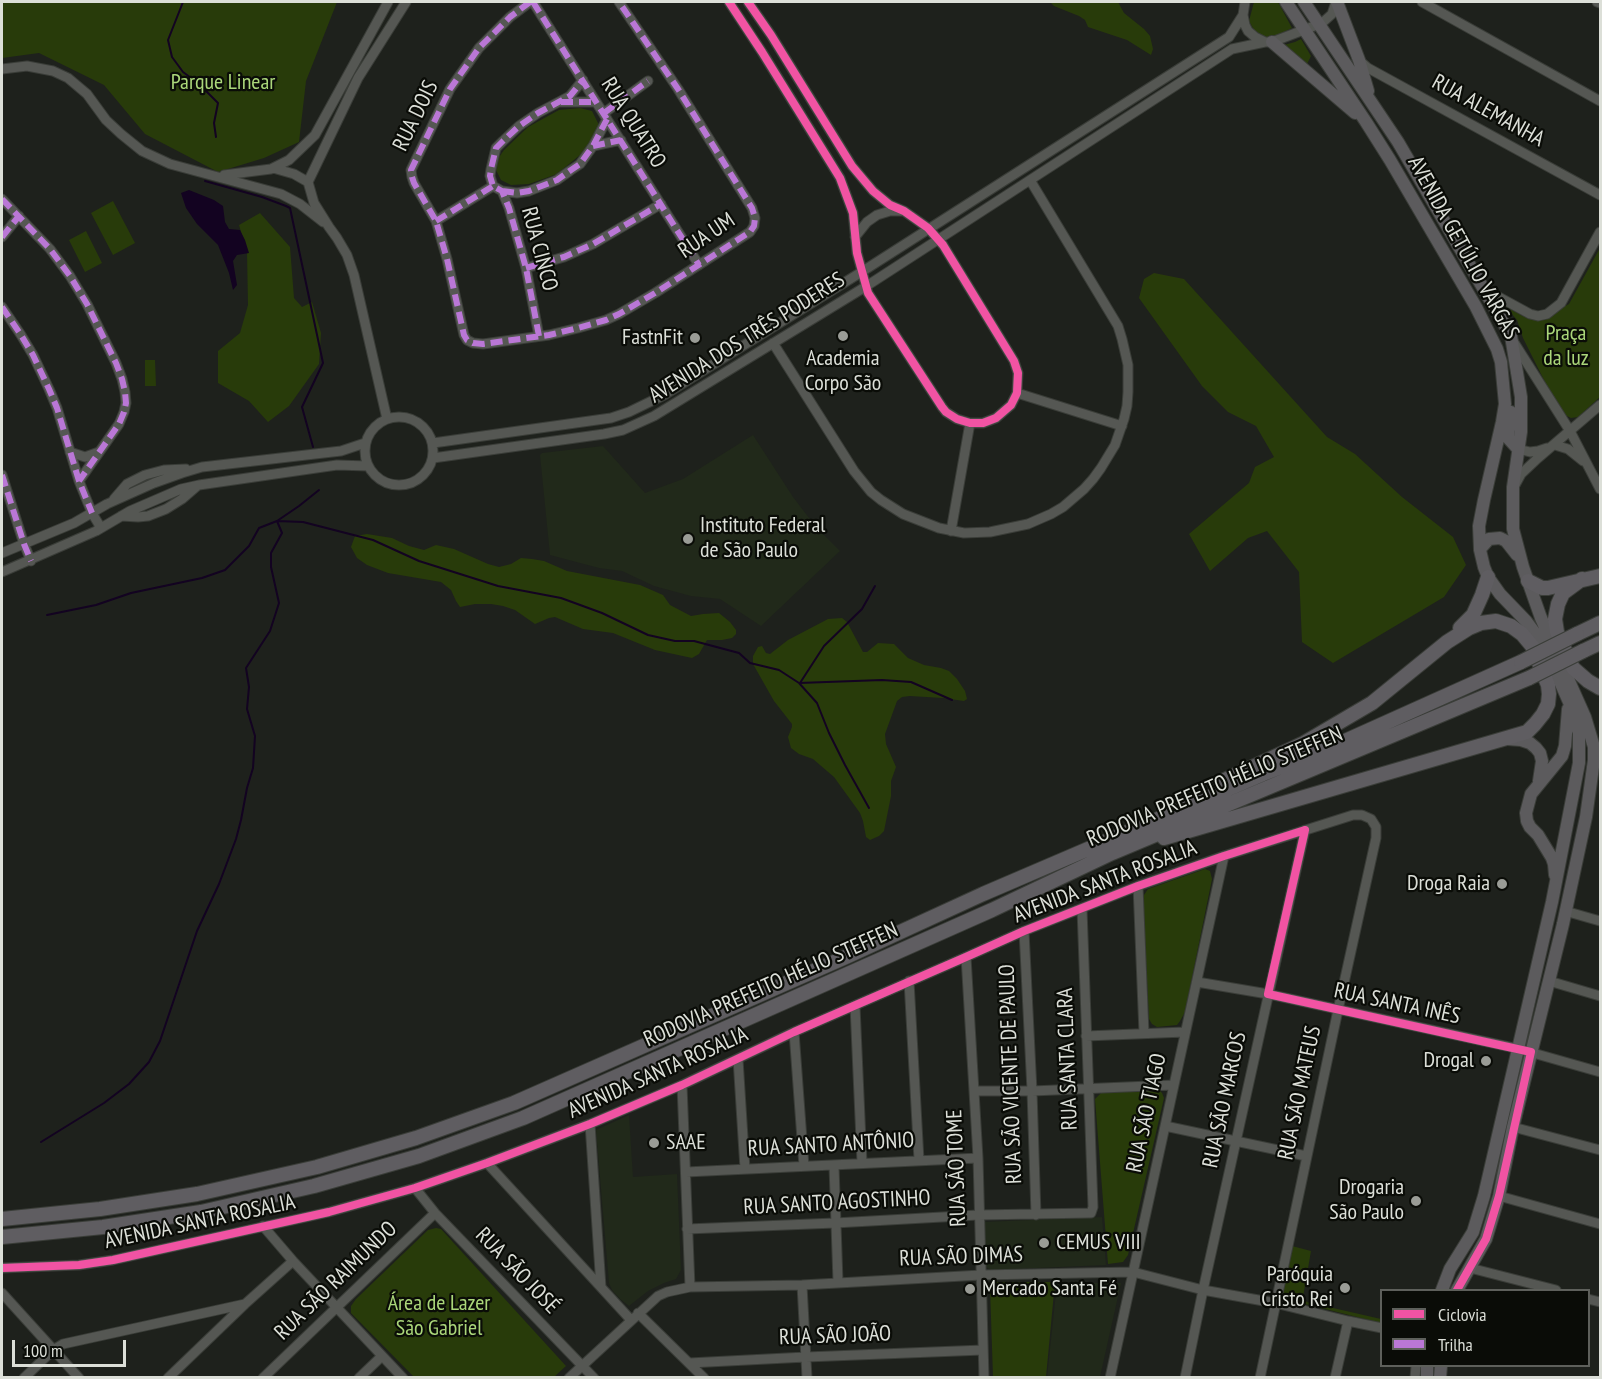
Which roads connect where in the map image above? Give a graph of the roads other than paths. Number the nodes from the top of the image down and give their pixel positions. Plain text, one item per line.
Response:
1 (388, 2) edge
2 (406, 2) edge
3 (532, 2) edge
4 (619, 2) edge
5 (729, 2) edge
6 (748, 2) edge
7 (1245, 2) edge
8 (1286, 2) edge
9 (1304, 2) edge
10 (1337, 2) edge
11 (1422, 2) edge
12 (1243, 15) junction
13 (1318, 24) junction
14 (1304, 29) junction
15 (1268, 42) junction
16 (1359, 60) junction
17 (2, 69) edge
18 (583, 80) junction
19 (648, 81) dead end
20 (1600, 101) edge
21 (558, 102) junction
22 (596, 102) junction
23 (1372, 104) junction
24 (605, 116) junction
25 (1366, 122) junction
26 (621, 140) junction
27 (593, 147) junction
28 (272, 168) junction
29 (218, 176) junction
30 (1030, 180) junction
31 (308, 182) junction
32 (260, 188) junction
33 (498, 188) junction
34 (517, 193) junction
35 (1600, 195) edge
36 (2, 199) edge
37 (661, 204) junction
38 (509, 208) junction
39 (904, 211) junction
40 (19, 216) junction
41 (436, 221) junction
42 (329, 228) junction
43 (928, 228) junction
44 (1600, 232) edge
45 (2, 237) edge
46 (855, 237) junction
47 (938, 240) junction
48 (699, 265) junction
49 (526, 268) junction
50 (863, 271) junction
51 (865, 287) junction
52 (1484, 289) junction
53 (2, 307) edge
54 (539, 336) junction
55 (1510, 336) junction
56 (467, 340) joint
57 (773, 343) junction
58 (1501, 362) junction
59 (1017, 393) junction
60 (1600, 405) edge
61 (387, 419) junction
62 (970, 423) junction
63 (1122, 426) junction
64 (1570, 431) junction
65 (365, 443) junction
66 (433, 443) junction
67 (1554, 445) junction
68 (1518, 449) junction
69 (101, 451) junction
70 (70, 452) junction
71 (433, 458) junction
72 (368, 466) junction
73 (1588, 467) junction
74 (195, 470) junction
75 (182, 473) junction
76 (2, 475) edge
77 (79, 481) junction
78 (199, 485) junction
79 (144, 487) junction
80 (187, 487) junction
81 (1513, 488) junction
82 (1600, 489) edge
83 (123, 496) junction
84 (111, 502) junction
85 (149, 502) junction
86 (130, 510) junction
87 (92, 513) junction
88 (121, 516) junction
89 (101, 528) junction
90 (951, 531) junction
91 (24, 544) junction
92 (1480, 549) junction
93 (2, 553) edge
94 (31, 561) junction
95 (1522, 561) junction
96 (2, 572) edge
97 (1600, 576) edge
98 (1488, 578) junction
99 (1582, 579) junction
100 (1528, 581) junction
101 (1600, 622) edge
102 (1600, 643) edge
103 (1430, 656) junction
104 (1600, 688) edge
105 (1569, 702) junction
106 (1585, 717) junction
107 (1600, 725) edge
108 (1506, 739) junction
109 (1597, 756) edge
110 (1538, 785) junction
111 (1371, 819) joint
112 (1583, 828) junction
113 (1305, 830) junction
114 (1538, 835) junction
115 (1565, 839) junction
116 (1109, 846) junction
117 (1224, 856) junction
118 (1555, 885) junction
119 (1138, 886) junction
120 (1082, 909) junction
121 (1565, 911) junction
122 (1600, 921) edge
123 (1024, 931) junction
124 (966, 957) junction
125 (909, 981) junction
126 (1549, 981) junction
127 (1197, 982) junction
128 (1268, 994) junction
129 (1600, 996) edge
130 (855, 1005) junction
131 (1338, 1010) junction
132 (794, 1032) junction
133 (1185, 1032) junction
134 (1144, 1033) junction
135 (1086, 1036) junction
136 (1525, 1051) junction
137 (738, 1059) junction
138 (1600, 1072) edge
139 (682, 1085) junction
140 (1173, 1085) junction
141 (1088, 1089) junction
142 (974, 1091) junction
143 (1032, 1091) junction
144 (590, 1124) junction
145 (1165, 1126) junction
146 (1513, 1127) junction
147 (1236, 1142) junction
148 (1600, 1150) edge
149 (1306, 1156) junction
150 (978, 1158) junction
151 (919, 1160) junction
152 (487, 1163) junction
153 (862, 1163) junction
154 (804, 1166) junction
155 (834, 1166) junction
156 (745, 1169) junction
157 (686, 1172) junction
158 (415, 1188) junction
159 (1484, 1196) junction
160 (1499, 1196) junction
161 (1093, 1207) joint
162 (435, 1213) junction
163 (978, 1215) junction
164 (1036, 1215) junction
165 (2, 1219) edge
166 (835, 1223) junction
167 (1490, 1224) junction
168 (1600, 1224) edge
169 (263, 1226) junction
170 (687, 1229) junction
171 (1472, 1236) junction
172 (2, 1237) edge
173 (293, 1261) junction
174 (2, 1268) edge
175 (1470, 1268) junction
176 (1133, 1272) junction
177 (981, 1275) junction
178 (838, 1282) junction
179 (802, 1285) junction
180 (601, 1287) junction
181 (690, 1287) junction
182 (1442, 1289) edge
183 (1458, 1289) edge
184 (1552, 1289) edge
185 (1203, 1290) junction
186 (2, 1293) edge
187 (1275, 1303) junction
188 (245, 1304) junction
189 (337, 1308) junction
190 (635, 1317) junction
191 (1348, 1321) junction
192 (1380, 1328) edge
193 (53, 1350) junction
194 (983, 1350) junction
195 (382, 1356) junction
196 (806, 1357) junction
197 (689, 1363) junction
198 (581, 1366) junction
199 (24, 1377) edge
200 (79, 1377) edge
201 (168, 1377) edge
202 (263, 1377) edge
203 (359, 1377) edge
204 (403, 1377) edge
205 (569, 1377) edge
206 (594, 1377) edge
207 (704, 1377) edge
208 (807, 1377) edge
209 (984, 1377) edge
210 (1110, 1377) edge
211 (1185, 1377) edge
212 (1260, 1377) edge
213 (1335, 1377) edge

1 - 28 street
2 - 31 street
3 - 18 street, RUA QUATRO
3 - 41 street, RUA DOIS
4 - 48 street, RUA UM
5 - 46 street
6 - 39 street
7 - 12 street, AVENIDA DOS TRÊS PODERES
8 - 14 main road, AVENIDA GETÚLIO VARGAS
9 - 13 main road, AVENIDA GETÚLIO VARGAS
10 - 13 street, AVENIDA DOS TRÊS PODERES
10 - 16 main road
11 - 20 street
12 - 15 street
12 - 43 street, AVENIDA DOS TRÊS PODERES
13 - 14 street, AVENIDA DOS TRÊS PODERES
13 - 23 main road, AVENIDA GETÚLIO VARGAS
14 - 15 street, AVENIDA DOS TRÊS PODERES
14 - 25 main road, AVENIDA GETÚLIO VARGAS
15 - 25 main road
15 - 30 street, AVENIDA DOS TRÊS PODERES
16 - 23 main road
16 - 35 street, RUA ALEMANHA
17 - 29 street
18 - 21 street, RUA CINCO
18 - 22 street, RUA QUATRO
19 - 24 street
21 - 22 street
21 - 33 street, RUA CINCO
22 - 24 street, RUA QUATRO
23 - 52 main road, AVENIDA GETÚLIO VARGAS
24 - 26 street, RUA QUATRO
24 - 27 street
25 - 58 main road, AVENIDA GETÚLIO VARGAS
26 - 27 street
26 - 37 street, RUA QUATRO
27 - 34 street
28 - 29 street
28 - 31 street
28 - 32 street
29 - 32 street
30 - 47 street, AVENIDA DOS TRÊS PODERES
30 - 63 street
31 - 42 street
32 - 42 street
33 - 34 street
33 - 38 street, RUA CINCO
33 - 41 street
34 - 38 street
36 - 40 street
37 - 48 street, RUA QUATRO
37 - 49 street
38 - 49 street, RUA CINCO
39 - 43 street
39 - 46 street
40 - 45 street
40 - 69 street
41 - 56 street, RUA DOIS
42 - 61 street
43 - 47 street
43 - 50 street, AVENIDA DOS TRÊS PODERES
44 - 52 street
46 - 50 street
47 - 51 street, AVENIDA DOS TRÊS PODERES
47 - 59 street
48 - 54 street, RUA UM
49 - 54 street, RUA CINCO
50 - 51 street
50 - 66 street, AVENIDA DOS TRÊS PODERES
51 - 57 street, AVENIDA DOS TRÊS PODERES
51 - 62 street
52 - 55 main road, AVENIDA GETÚLIO VARGAS
53 - 70 street
54 - 56 street, RUA UM
55 - 64 street, AVENIDA GETÚLIO VARGAS
55 - 68 main road, AVENIDA GETÚLIO VARGAS
57 - 71 street, AVENIDA DOS TRÊS PODERES
57 - 90 street
58 - 68 main road
58 - 92 main road, AVENIDA GETÚLIO VARGAS
59 - 62 street
59 - 63 street
60 - 64 street
61 - 65 street
61 - 66 street
62 - 90 street
63 - 90 street
64 - 67 street
64 - 73 street, AVENIDA GETÚLIO VARGAS
65 - 72 street
65 - 74 street
66 - 71 street
67 - 68 street
67 - 73 street
67 - 81 street
68 - 81 main road, AVENIDA GETÚLIO VARGAS
69 - 70 street
69 - 77 street
70 - 77 street
71 - 72 street
72 - 78 street
73 - 82 street, AVENIDA GETÚLIO VARGAS
74 - 75 street
74 - 84 street
75 - 79 street
75 - 80 street
76 - 91 street
77 - 87 street
78 - 80 street
78 - 88 street
79 - 83 street
79 - 85 street
80 - 85 street
81 - 95 main road, AVENIDA GETÚLIO VARGAS
83 - 84 street
83 - 86 street
84 - 87 street
85 - 86 street
86 - 88 street
87 - 89 street
87 - 91 street
88 - 89 street
89 - 94 street
91 - 93 street
91 - 94 street
92 - 95 main road
92 - 98 main road, AVENIDA GETÚLIO VARGAS
94 - 96 street
95 - 100 main road, AVENIDA GETÚLIO VARGAS
97 - 99 highway
98 - 103 highway
98 - 105 main road
99 - 100 highway
99 - 104 highway
100 - 106 main road, AVENIDA GETÚLIO VARGAS
101 - 116 highway, RODOVIA PREFEITO HÉLIO STEFFEN, bridge
102 - 116 highway, RODOVIA PREFEITO HÉLIO STEFFEN, bridge
103 - 108 highway
103 - 116 highway
105 - 110 main road
105 - 115 main road
106 - 107 main road
106 - 109 main road, AVENIDA GETÚLIO VARGAS
108 - 110 main road
108 - 116 highway
109 - 112 main road, AVENIDA GETÚLIO VARGAS
110 - 114 main road
111 - 113 street, AVENIDA SANTA ROSALIA
111 - 131 street, RUA SÃO MATEUS
112 - 115 main road
112 - 121 main road, AVENIDA GETÚLIO VARGAS
113 - 117 street, AVENIDA SANTA ROSALIA
113 - 128 street, RUA SÃO MARCOS
114 - 115 main road
114 - 118 main road
115 - 118 main road
116 - 165 highway, RODOVIA PREFEITO HÉLIO STEFFEN
116 - 172 highway, RODOVIA PREFEITO HÉLIO STEFFEN
117 - 119 street, AVENIDA SANTA ROSALIA
117 - 127 street, RUA SÃO TIAGO
118 - 136 main road
119 - 120 street, AVENIDA SANTA ROSALIA
119 - 134 street
120 - 123 street, AVENIDA SANTA ROSALIA
120 - 135 street, RUA SANTA CLARA
121 - 122 street
121 - 126 main road, AVENIDA GETÚLIO VARGAS
123 - 124 street, AVENIDA SANTA ROSALIA
123 - 143 street, RUA SÃO VICENTE DE PAULO
124 - 125 street, AVENIDA SANTA ROSALIA
124 - 142 street, RUA SÃO TOME
125 - 130 street, AVENIDA SANTA ROSALIA
125 - 151 street
126 - 129 street
126 - 136 main road, AVENIDA GETÚLIO VARGAS
127 - 128 street, RUA SANTA INÊS
127 - 133 street, RUA SÃO TIAGO
128 - 131 street, RUA SANTA INÊS
128 - 147 street, RUA SÃO MARCOS
130 - 132 street, AVENIDA SANTA ROSALIA
130 - 153 street
131 - 136 street, RUA SANTA INÊS
131 - 149 street, RUA SÃO MATEUS
132 - 137 street, AVENIDA SANTA ROSALIA
132 - 154 street
133 - 134 street
133 - 140 street, RUA SÃO TIAGO
134 - 135 street
135 - 141 street, RUA SANTA CLARA
136 - 138 street, RUA SANTA INÊS
136 - 146 main road
136 - 159 main road
137 - 139 street, AVENIDA SANTA ROSALIA
137 - 156 street
139 - 144 street, AVENIDA SANTA ROSALIA
139 - 157 street
140 - 141 street
140 - 145 street, RUA SÃO TIAGO
141 - 143 street
141 - 161 street, RUA SANTA CLARA
142 - 143 street
142 - 150 street, RUA SÃO TOME
143 - 164 street, RUA SÃO VICENTE DE PAULO
144 - 152 street, AVENIDA SANTA ROSALIA
144 - 180 street
145 - 147 street
145 - 176 street, RUA SÃO TIAGO
146 - 148 street
146 - 160 main road
147 - 149 street
147 - 185 street, RUA SÃO MARCOS
149 - 187 street, RUA SÃO MATEUS
150 - 151 street, RUA SANTO ANTÔNIO
150 - 163 street, RUA SÃO TOME
151 - 153 street, RUA SANTO ANTÔNIO
152 - 158 street, AVENIDA SANTA ROSALIA
152 - 180 street
153 - 155 street, RUA SANTO ANTÔNIO
154 - 155 street, RUA SANTO ANTÔNIO
154 - 156 street, RUA SANTO ANTÔNIO
155 - 166 street
156 - 157 street, RUA SANTO ANTÔNIO
157 - 170 street
158 - 162 street, RUA SÃO JOSÉ
158 - 169 street, AVENIDA SANTA ROSALIA
159 - 167 main road
159 - 171 main road
160 - 167 main road
160 - 168 street
161 - 164 street, RUA SANTO AGOSTINHO
162 - 189 street, RUA SÃO RAIMUNDO
162 - 198 street, RUA SÃO JOSÉ
163 - 164 street, RUA SANTO AGOSTINHO
163 - 166 street, RUA SANTO AGOSTINHO
163 - 177 street, RUA SÃO TOME
166 - 170 street, RUA SANTO AGOSTINHO
166 - 178 street
167 - 175 main road
169 - 173 street
169 - 174 street, AVENIDA SANTA ROSALIA
170 - 181 street
171 - 175 main road
171 - 182 main road
173 - 188 street
173 - 189 street
175 - 183 main road
175 - 184 street
176 - 177 street, RUA SÃO DIMAS
176 - 185 street, RUA SÃO DIMAS
176 - 210 street, RUA SÃO TIAGO
177 - 178 street, RUA SÃO DIMAS
177 - 194 street, RUA SÃO TOME
178 - 179 street, RUA SÃO DIMAS
179 - 181 street, RUA SÃO DIMAS
179 - 196 street
180 - 190 street
181 - 190 street, RUA SÃO DIMAS
185 - 187 street, RUA SÃO DIMAS
185 - 211 street, RUA SÃO MARCOS
186 - 193 street
187 - 191 street, RUA SÃO DIMAS
187 - 212 street, RUA SÃO MATEUS
188 - 193 street
188 - 201 street
189 - 195 street
189 - 202 street, RUA SÃO RAIMUNDO
190 - 197 street
190 - 198 street, RUA SÃO DIMAS
191 - 192 street, RUA SÃO DIMAS
191 - 213 street
193 - 199 street
193 - 200 street
194 - 196 street, RUA SÃO JOÃO
194 - 209 street, RUA SÃO TOME
195 - 203 street
195 - 204 street
196 - 197 street, RUA SÃO JOÃO
196 - 208 street
197 - 207 street
198 - 205 street, RUA SÃO DIMAS
198 - 206 street, RUA SÃO JOSÉ

